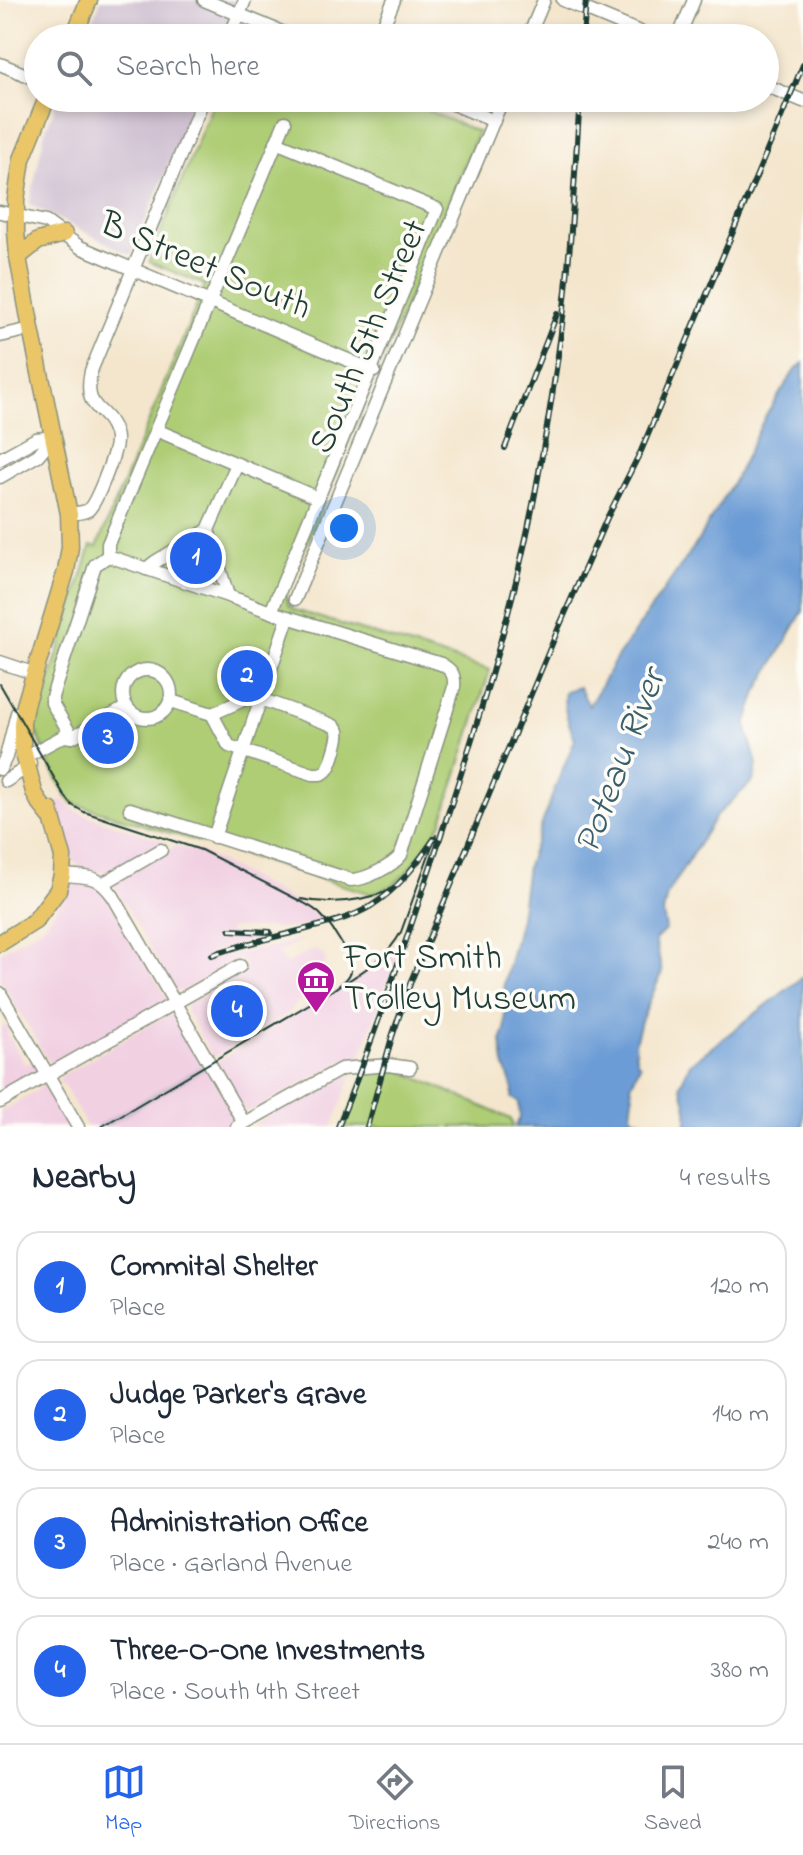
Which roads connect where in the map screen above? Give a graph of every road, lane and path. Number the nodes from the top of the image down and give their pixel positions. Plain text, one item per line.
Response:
1 (89, 0) edge
2 (204, 0) edge
3 (245, 0) edge
4 (394, 0) edge
5 (544, 0) edge
6 (563, 0) edge
7 (694, 0) edge
8 (239, 14) junction
9 (79, 24) edge
10 (235, 24) edge
11 (263, 24) edge
12 (384, 24) edge
13 (534, 24) edge
14 (620, 24) edge
15 (684, 24) edge
16 (0, 64) edge
17 (24, 74) edge
18 (779, 91) edge
19 (803, 101) edge
20 (41, 112) edge
21 (198, 112) edge
22 (472, 112) edge
23 (498, 112) edge
24 (494, 121) junction
25 (285, 122) dead end
26 (276, 142) junction
27 (8, 214) edge
28 (64, 234) junction
29 (18, 257) junction
30 (132, 269) junction
31 (209, 302) junction
32 (31, 329) junction
33 (0, 336) edge
34 (370, 370) junction
35 (388, 377) junction
36 (156, 430) junction
37 (53, 437) junction
38 (0, 459) edge
39 (237, 464) junction
40 (0, 477) edge
41 (318, 498) junction
42 (69, 514) junction
43 (208, 530) junction
44 (108, 556) junction
45 (146, 569) junction
46 (228, 596) junction
47 (295, 599) dead end
48 (271, 612) junction
49 (288, 618) junction
50 (0, 662) edge
51 (36, 674) junction
52 (29, 695) junction
53 (260, 699) junction
54 (171, 701) junction
55 (127, 707) junction
56 (212, 714) junction
57 (72, 737) junction
58 (28, 751) junction
59 (243, 752) junction
60 (2, 778) edge
61 (34, 792) junction
62 (130, 809) dead end
63 (51, 817) junction
64 (214, 837) junction
65 (161, 850) dead end
66 (62, 875) junction
67 (104, 883) junction
68 (0, 943) edge
69 (240, 966) dead end
70 (0, 993) edge
71 (175, 1003) junction
72 (410, 1068) dead end
73 (47, 1075) junction
74 (0, 1102) edge
75 (241, 1125) edge
76 (78, 1127) edge

1 - 9 main road
2 - 8 street
3 - 8 street
4 - 12 street
5 - 13 street
6 - 14 street
7 - 15 street
8 - 10 street
8 - 11 street
16 - 17 street
18 - 19 street
20 - 27 main road
21 - 30 street
22 - 24 street
23 - 24 street, South 5th Street
24 - 35 street, South 5th Street
25 - 26 street
26 - 31 street
26 - 34 street
27 - 28 street, B Street South
27 - 29 main road
28 - 29 main road
28 - 30 street, B Street South
29 - 32 main road
30 - 31 street, B Street South
30 - 42 street
31 - 34 street, B Street South
31 - 36 street
32 - 33 street
32 - 37 main road
34 - 35 street, B Street South
34 - 41 street
35 - 47 street, South 5th Street
36 - 39 street
36 - 44 street
37 - 38 street
37 - 40 street
37 - 42 main road
39 - 41 street
39 - 43 street
41 - 48 street
42 - 51 main road
43 - 45 street
43 - 46 street
44 - 45 street
44 - 57 street
45 - 46 street
46 - 48 street
48 - 49 street
49 - 53 street
49 - 64 street
50 - 51 street
51 - 52 main road
52 - 58 main road
52 - 60 street
53 - 56 street
53 - 59 street
53 - 59 street
54 - 55 street
54 - 55 street
54 - 56 street
55 - 57 street
56 - 59 street
57 - 58 street
58 - 60 street
58 - 60 street
58 - 61 main road
58 - 63 main road
59 - 64 street
60 - 61 street
61 - 63 main road
62 - 64 street
63 - 66 main road
65 - 67 street
66 - 67 street
66 - 68 main road
67 - 71 street
69 - 71 street
70 - 73 street
71 - 73 street
71 - 75 street
72 - 75 street
73 - 74 street
73 - 76 street

